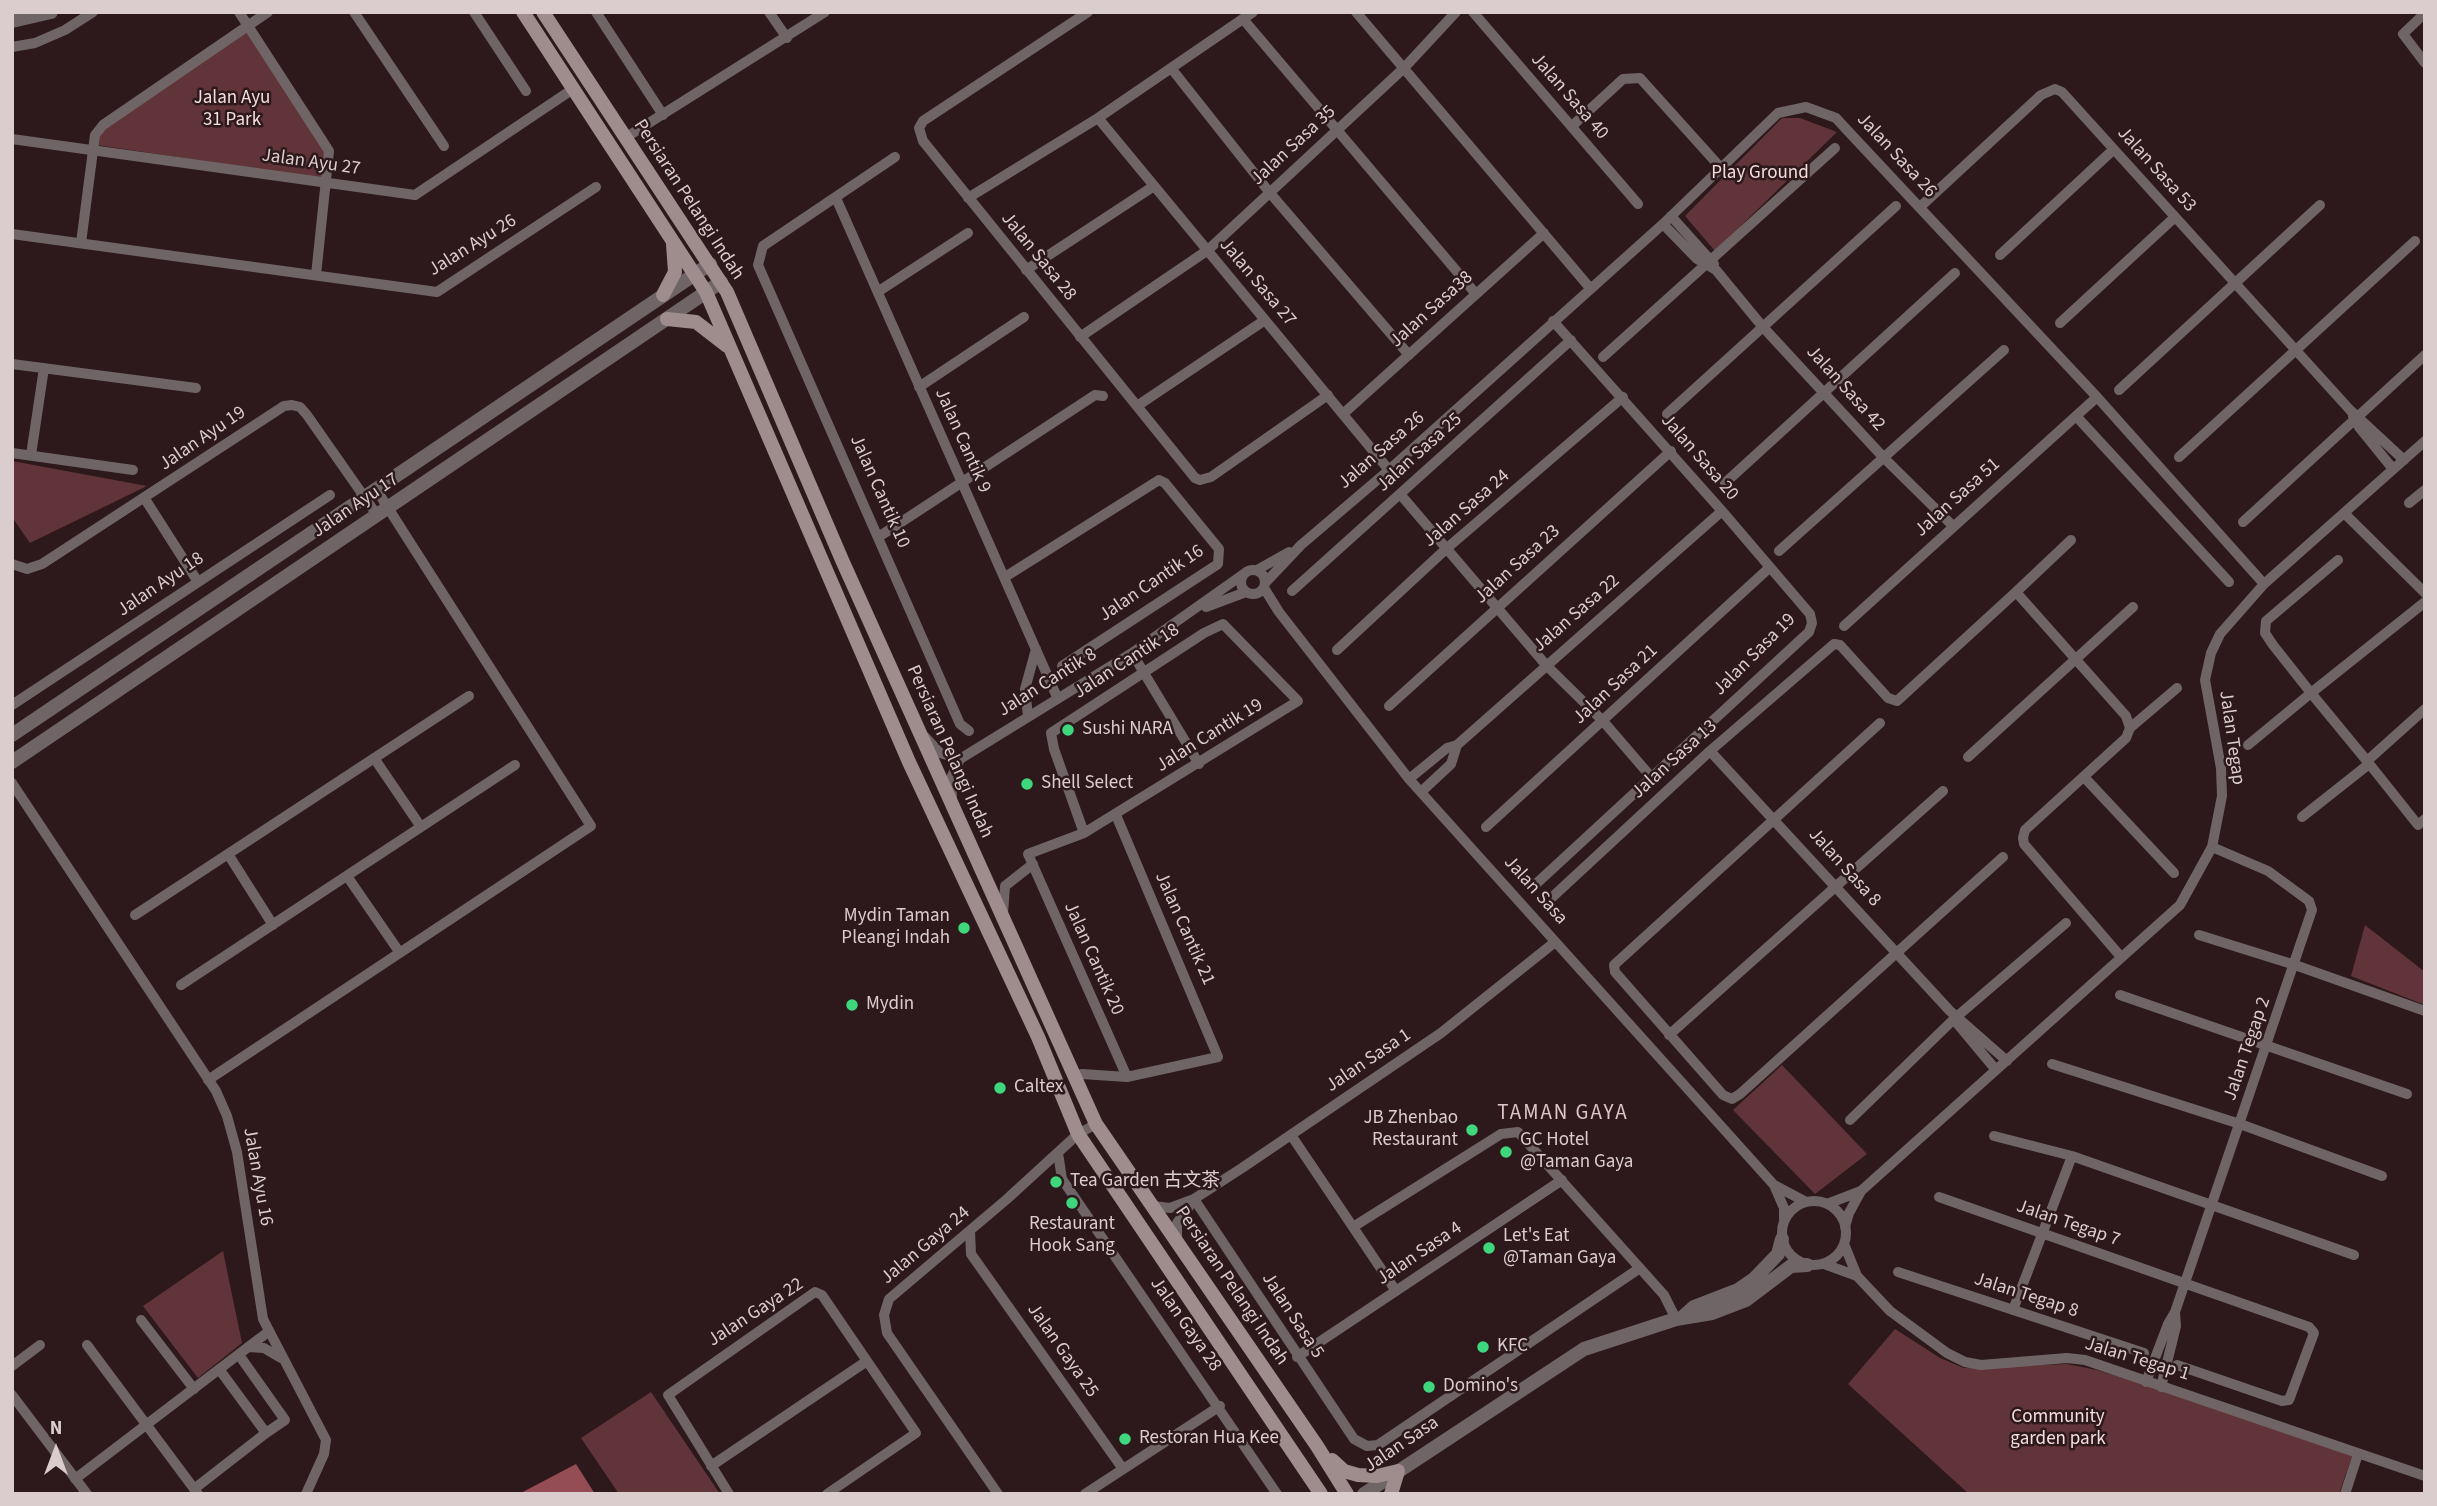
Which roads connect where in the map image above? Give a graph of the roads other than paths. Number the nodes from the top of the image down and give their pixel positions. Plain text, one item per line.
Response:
1 (51, 12) edge
2 (93, 12) edge
3 (239, 12) edge
4 (268, 12) edge
5 (354, 12) edge
6 (474, 12) edge
7 (523, 12) edge
8 (543, 12) edge
9 (596, 12) edge
10 (769, 12) edge
11 (825, 12) edge
12 (1088, 12) edge
13 (1253, 12) edge
14 (1356, 12) edge
15 (1456, 12) edge
16 (1474, 12) edge
17 (2425, 13) edge
18 (1243, 19) junction
19 (12, 21) edge
20 (248, 26) junction
21 (787, 38) junction
22 (12, 47) edge
23 (2425, 63) edge
24 (1171, 68) junction
25 (1404, 68) junction
26 (573, 89) junction
27 (526, 91) dead end
28 (663, 114) junction
29 (1098, 118) junction
30 (1572, 126) junction
31 (1336, 131) junction
32 (625, 138) junction
33 (12, 139) edge
34 (444, 146) dead end
35 (1835, 148) dead end
36 (93, 149) junction
37 (2113, 150) junction
38 (616, 157) junction
39 (895, 157) dead end
40 (1721, 168) junction
41 (327, 183) junction
42 (1154, 186) junction
43 (596, 187) dead end
44 (1270, 193) junction
45 (836, 198) junction
46 (968, 198) junction
47 (1638, 204) dead end
48 (2320, 205) dead end
49 (1896, 206) dead end
50 (1920, 207) junction
51 (2175, 217) junction
52 (1667, 220) junction
53 (968, 233) dead end
54 (1544, 233) junction
55 (12, 234) edge
56 (672, 240) junction
57 (2416, 240) dead end
58 (81, 243) junction
59 (1208, 250) junction
60 (2000, 255) dead end
61 (710, 264) junction
62 (1712, 265) junction
63 (1026, 270) junction
64 (1955, 273) dead end
65 (695, 274) junction
66 (316, 275) junction
67 (721, 282) junction
68 (2236, 284) junction
69 (1590, 288) junction
70 (879, 291) junction
71 (706, 292) junction
72 (1476, 294) junction
73 (663, 295) junction
74 (1024, 317) dead end
75 (667, 319) junction
76 (1265, 320) junction
77 (1553, 321) junction
78 (2060, 323) dead end
79 (1762, 326) junction
80 (1080, 337) junction
81 (1571, 340) junction
82 (729, 346) junction
83 (2004, 349) dead end
84 (2296, 350) junction
85 (1409, 355) junction
86 (2425, 355) edge
87 (1603, 357) dead end
88 (12, 363) edge
89 (44, 368) junction
90 (919, 387) junction
91 (196, 388) dead end
92 (2119, 390) dead end
93 (1826, 393) junction
94 (1102, 396) dead end
95 (1328, 396) junction
96 (1623, 397) junction
97 (2097, 397) junction
98 (1137, 406) junction
99 (1343, 414) junction
100 (1667, 414) dead end
101 (2076, 416) junction
102 (2355, 416) junction
103 (2425, 441) edge
104 (1671, 451) junction
105 (12, 453) edge
106 (32, 456) junction
107 (2179, 457) dead end
108 (1884, 458) junction
109 (2404, 460) junction
110 (2393, 468) junction
111 (133, 470) dead end
112 (1390, 470) junction
113 (1725, 483) dead end
114 (962, 484) junction
115 (2425, 490) edge
116 (370, 493) junction
117 (1400, 494) junction
118 (330, 495) dead end
119 (145, 499) junction
120 (2409, 503) dead end
121 (1722, 510) junction
122 (382, 511) junction
123 (2344, 513) junction
124 (2243, 522) dead end
125 (1953, 526) junction
126 (880, 536) junction
127 (2071, 540) dead end
128 (1301, 545) junction
129 (1446, 549) junction
130 (1779, 551) dead end
131 (2338, 559) dead end
132 (12, 564) edge
133 (1768, 569) junction
134 (1257, 570) junction
135 (1245, 573) junction
136 (1005, 577) junction
137 (198, 582) junction
138 (2229, 582) dead end
139 (2264, 584) junction
140 (1265, 585) junction
141 (1292, 591) dead end
142 (2016, 592) junction
143 (1250, 593) junction
144 (2425, 593) edge
145 (2425, 601) edge
146 (1498, 606) junction
147 (2133, 607) dead end
148 (1279, 612) junction
149 (1190, 614) junction
150 (1812, 623) joint
151 (1844, 626) dead end
152 (1036, 649) junction
153 (1337, 650) dead end
154 (1132, 653) junction
155 (2075, 659) junction
156 (1546, 665) junction
157 (1062, 666) dead end
158 (1144, 672) junction
159 (2178, 688) dead end
160 (2311, 693) junction
161 (469, 695) dead end
162 (1056, 697) junction
163 (1298, 701) joint
164 (12, 705) edge
165 (1390, 706) dead end
166 (2425, 709) edge
167 (1028, 716) junction
168 (1603, 721) junction
169 (1880, 723) dead end
170 (2130, 728) junction
171 (917, 729) junction
172 (969, 731) dead end
173 (12, 735) edge
174 (1457, 745) junction
175 (2248, 745) dead end
176 (1710, 751) junction
177 (1968, 757) dead end
178 (374, 758) junction
179 (960, 759) junction
180 (12, 762) edge
181 (2368, 762) junction
182 (1199, 764) junction
183 (515, 765) dead end
184 (2084, 777) junction
185 (1652, 778) junction
186 (1409, 779) junction
187 (12, 783) edge
188 (1942, 791) dead end
189 (1421, 792) junction
190 (953, 807) junction
191 (1116, 815) junction
192 (2302, 817) dead end
193 (1775, 818) junction
194 (2425, 819) edge
195 (421, 827) junction
196 (1486, 827) dead end
197 (1084, 834) junction
198 (2213, 847) junction
199 (228, 854) junction
200 (2003, 857) dead end
201 (1031, 859) junction
202 (2174, 873) dead end
203 (347, 876) junction
204 (1537, 883) dead end
205 (1838, 887) junction
206 (1548, 902) dead end
207 (135, 915) dead end
208 (1003, 917) junction
209 (2066, 923) dead end
210 (273, 925) junction
211 (2199, 935) dead end
212 (1555, 942) junction
213 (1896, 951) junction
214 (400, 953) junction
215 (2121, 957) junction
216 (2295, 965) junction
217 (181, 985) dead end
218 (2120, 995) dead end
219 (2425, 1011) edge
220 (1953, 1015) junction
221 (1669, 1035) junction
222 (2267, 1045) junction
223 (2007, 1061) junction
224 (2052, 1064) dead end
225 (1996, 1070) junction
226 (1074, 1077) junction
227 (1127, 1077) junction
228 (208, 1080) junction
229 (2407, 1094) dead end
230 (1850, 1120) dead end
231 (1096, 1124) junction
232 (2240, 1124) junction
233 (1078, 1134) junction
234 (1291, 1135) junction
235 (1994, 1136) dead end
236 (1058, 1153) junction
237 (2072, 1156) junction
238 (1040, 1170) junction
239 (2382, 1176) dead end
240 (1062, 1179) junction
241 (1562, 1180) junction
242 (1774, 1185) junction
243 (1861, 1191) junction
244 (1940, 1197) dead end
245 (1194, 1199) junction
246 (1806, 1202) junction
247 (1827, 1204) junction
248 (2213, 1205) junction
249 (1153, 1206) junction
250 (1784, 1220) junction
251 (1353, 1227) junction
252 (1845, 1227) junction
253 (970, 1231) junction
254 (2043, 1234) junction
255 (1782, 1239) junction
256 (1177, 1241) junction
257 (1844, 1244) junction
258 (952, 1247) junction
259 (971, 1254) junction
260 (2354, 1255) dead end
261 (1824, 1264) junction
262 (1807, 1265) junction
263 (1640, 1268) junction
264 (1898, 1272) dead end
265 (1857, 1276) junction
266 (2185, 1283) junction
267 (1396, 1291) junction
268 (259, 1305) junction
269 (2013, 1310) junction
270 (2175, 1312) junction
271 (1680, 1317) junction
272 (141, 1320) dead end
273 (268, 1332) junction
274 (40, 1345) dead end
275 (87, 1345) dead end
276 (248, 1347) junction
277 (2144, 1353) dead end
278 (239, 1355) junction
279 (1297, 1357) junction
280 (283, 1360) junction
281 (867, 1361) junction
282 (2177, 1365) dead end
283 (12, 1366) edge
284 (219, 1369) junction
285 (2146, 1382) junction
286 (2161, 1387) junction
287 (194, 1389) junction
288 (12, 1395) edge
289 (1220, 1406) junction
290 (145, 1426) junction
291 (266, 1433) junction
292 (1317, 1446) junction
293 (2358, 1454) junction
294 (1301, 1464) junction
295 (711, 1466) junction
296 (1123, 1469) junction
297 (1398, 1471) junction
298 (2425, 1476) edge
299 (75, 1479) junction
300 (196, 1491) edge
301 (87, 1494) edge
302 (306, 1494) edge
303 (729, 1494) edge
304 (827, 1494) edge
305 (998, 1494) edge
306 (1085, 1494) edge
307 (1277, 1494) edge
308 (1307, 1494) edge
309 (1321, 1494) edge
310 (1346, 1494) edge
311 (1364, 1494) edge
312 (1391, 1494) edge
313 (2344, 1494) edge

1 - 19 street
2 - 22 street
3 - 20 street
4 - 20 street
5 - 34 street
6 - 27 street
7 - 26 main road, Persiaran Pelangi Indah
8 - 32 main road, Persiaran Pelangi Indah
9 - 28 street
10 - 21 street
11 - 21 street
12 - 46 street, Jalan Sasa 28
13 - 18 street
14 - 25 street
15 - 25 street, Jalan Sasa 35
16 - 30 street, Jalan Sasa 40
17 - 23 street
18 - 24 street
18 - 31 street
20 - 36 street
20 - 41 street
21 - 28 street
24 - 29 street
24 - 44 street
25 - 31 street, Jalan Sasa 35
25 - 54 street
26 - 38 main road, Persiaran Pelangi Indah
26 - 41 street, Jalan Ayu 27
28 - 32 street
29 - 42 street, Jalan Sasa 27
29 - 46 street
30 - 40 street
30 - 47 street, Jalan Sasa 40
31 - 44 street, Jalan Sasa 35
31 - 72 street
32 - 38 main road
32 - 61 main road, Persiaran Pelangi Indah
33 - 36 street, Jalan Ayu 27
35 - 62 street
36 - 41 street, Jalan Ayu 27
36 - 58 street
37 - 50 street, Jalan Sasa 53
37 - 51 street, Jalan Sasa 53
37 - 60 street
38 - 56 main road, Persiaran Pelangi Indah
39 - 45 street
40 - 50 street, Jalan Sasa 26
40 - 52 street, Jalan Sasa 26
41 - 66 street
42 - 59 street, Jalan Sasa 27
42 - 63 street
43 - 66 street, Jalan Ayu 26
44 - 59 street, Jalan Sasa 35
44 - 85 street
45 - 70 street, Jalan Cantik 9
45 - 126 street, Jalan Cantik 10
46 - 63 street, Jalan Sasa 28
48 - 68 street
49 - 79 street
50 - 97 street, Jalan Sasa 26
51 - 68 street, Jalan Sasa 53
51 - 78 street
52 - 62 street, Jalan Sasa 42
52 - 69 street, Jalan Sasa 26
53 - 70 street
54 - 69 street
54 - 72 street, Jalan Sasa38
55 - 58 street, Jalan Ayu 26
56 - 65 main road, Persiaran Pelangi Indah
56 - 73 main road
57 - 84 street
58 - 66 street, Jalan Ayu 26
59 - 76 street, Jalan Sasa 27
59 - 80 street, Jalan Sasa 35
61 - 65 street, Jalan Ayu 17
61 - 67 main road, Persiaran Pelangi Indah
62 - 79 street, Jalan Sasa 42
62 - 87 street
63 - 80 street, Jalan Sasa 28
64 - 93 street
65 - 71 main road, Persiaran Pelangi Indah
65 - 73 street, Jalan Ayu 17
67 - 71 street, Jalan Ayu 17
67 - 171 main road, Persiaran Pelangi Indah
68 - 84 street, Jalan Sasa 53
68 - 92 street
69 - 77 street, Jalan Sasa 26
70 - 90 street, Jalan Cantik 9
71 - 75 street, Jalan Ayu 17
71 - 82 main road, Persiaran Pelangi Indah
72 - 85 street, Jalan Sasa38
73 - 116 street, Jalan Ayu 17
74 - 90 street
75 - 82 main road
75 - 122 street, Jalan Ayu 17
76 - 95 street, Jalan Sasa 27
76 - 98 street
77 - 81 street, Jalan Sasa 20
77 - 112 street, Jalan Sasa 26
79 - 93 street, Jalan Sasa 42
79 - 100 street
80 - 98 street, Jalan Sasa 28
81 - 96 street, Jalan Sasa 20
81 - 117 street, Jalan Sasa 25
82 - 233 main road, Persiaran Pelangi Indah
83 - 108 street
84 - 102 street, Jalan Sasa 53
84 - 107 street
85 - 99 street, Jalan Sasa38
86 - 102 street
88 - 89 street
89 - 91 street
89 - 106 street
90 - 114 street, Jalan Cantik 9
93 - 108 street, Jalan Sasa 42
93 - 113 street
94 - 114 street
95 - 98 street, Jalan Sasa 28
95 - 99 street, Jalan Sasa 27
96 - 104 street, Jalan Sasa 20
96 - 129 street, Jalan Sasa 24
97 - 101 street, Jalan Sasa 51
97 - 139 street, Jalan Sasa 26
99 - 112 street, Jalan Sasa 27
101 - 125 street, Jalan Sasa 51
101 - 138 street
102 - 109 street, Jalan Sasa 53
102 - 110 street, Jalan Sasa 53
102 - 124 street
103 - 109 street, Jalan Tegap
104 - 121 street, Jalan Sasa 20
104 - 146 street, Jalan Sasa 23
105 - 106 street
106 - 111 street
108 - 125 street, Jalan Sasa 42
108 - 130 street
109 - 110 street, Jalan Tegap
110 - 123 street, Jalan Tegap
112 - 128 street, Jalan Sasa 26
114 - 126 street
114 - 136 street, Jalan Cantik 9
115 - 120 street
116 - 119 street, Jalan Ayu 19
116 - 122 street
116 - 173 street, Jalan Ayu 17
117 - 129 street
117 - 141 street, Jalan Sasa 25
118 - 137 street, Jalan Ayu 18
119 - 132 street, Jalan Ayu 19
119 - 137 street
121 - 133 street, Jalan Sasa 20
121 - 156 street, Jalan Sasa 22
122 - 180 street, Jalan Ayu 17
122 - 214 street
123 - 139 street, Jalan Tegap
123 - 144 street
125 - 151 street, Jalan Sasa 51
126 - 172 street, Jalan Cantik 10
127 - 142 street
128 - 134 street, Jalan Sasa 26
128 - 140 street, Jalan Sasa 26
129 - 146 street
129 - 153 street, Jalan Sasa 24
131 - 160 street
133 - 150 street, Jalan Sasa 20
133 - 168 street, Jalan Sasa 21
134 - 135 street
134 - 140 street
135 - 143 street
135 - 149 street
136 - 152 street, Jalan Cantik 9
136 - 157 street, Jalan Cantik 16
137 - 164 street, Jalan Ayu 18
139 - 198 street, Jalan Tegap
140 - 143 street
140 - 148 street, Jalan Sasa
142 - 155 street
142 - 176 street, Jalan Sasa 13
143 - 148 street, Jalan Sasa
143 - 149 street
145 - 160 street
146 - 156 street
146 - 165 street, Jalan Sasa 23
147 - 155 street
148 - 186 street, Jalan Sasa
149 - 154 street, Jalan Cantik 8
150 - 185 street, Jalan Sasa 19
152 - 162 street, Jalan Cantik 9
152 - 167 street
154 - 158 street
154 - 162 street, Jalan Cantik 8
155 - 170 street
155 - 177 street
156 - 168 street
156 - 174 street, Jalan Sasa 22
158 - 163 street, Jalan Cantik 18
158 - 182 street
158 - 197 street, Jalan Cantik 18
159 - 170 street
160 - 175 street
160 - 181 street
161 - 178 street
162 - 167 street, Jalan Cantik 8
163 - 182 street, Jalan Cantik 19
166 - 181 street
167 - 179 street, Jalan Cantik 8
168 - 185 street
168 - 196 street, Jalan Sasa 21
169 - 193 street
170 - 184 street
171 - 179 street
171 - 190 main road, Persiaran Pelangi Indah
174 - 186 street, Jalan Sasa 22
174 - 189 street, Jalan Sasa 22
176 - 193 street, Jalan Sasa 8
176 - 206 street, Jalan Sasa 13
178 - 195 street
178 - 199 street
179 - 190 street
181 - 192 street
181 - 194 street
182 - 191 street, Jalan Cantik 19
183 - 195 street
184 - 202 street
184 - 215 street
185 - 204 street, Jalan Sasa 19
186 - 189 street, Jalan Sasa
187 - 228 street, Jalan Ayu 16
188 - 205 street
189 - 212 street, Jalan Sasa
190 - 208 main road, Persiaran Pelangi Indah
191 - 197 street, Jalan Cantik 19
191 - 227 street, Jalan Cantik 21
193 - 205 street, Jalan Sasa 8
193 - 221 street
195 - 203 street
197 - 201 street, Jalan Cantik 19
198 - 215 street, Jalan Tegap
198 - 216 street, Jalan Tegap 2
199 - 207 street
199 - 210 street
200 - 213 street
201 - 208 street, Jalan Cantik 19
201 - 227 street, Jalan Cantik 20
203 - 210 street
203 - 214 street
205 - 213 street, Jalan Sasa 8
205 - 221 street
208 - 226 main road, Persiaran Pelangi Indah
209 - 220 street
210 - 217 street
211 - 216 street
212 - 234 street, Jalan Sasa 1
212 - 242 street, Jalan Sasa
213 - 220 street, Jalan Sasa 8
213 - 221 street
214 - 228 street
215 - 223 street, Jalan Tegap
216 - 219 street
216 - 222 street, Jalan Tegap 2
218 - 222 street
220 - 223 street, Jalan Sasa 8
220 - 225 street, Jalan Sasa 8
220 - 230 street
222 - 229 street
222 - 232 street, Jalan Tegap 2
223 - 225 street, Jalan Tegap
224 - 232 street
225 - 243 street, Jalan Tegap
226 - 227 street
226 - 231 main road, Persiaran Pelangi Indah
228 - 268 street, Jalan Ayu 16
231 - 233 street, Jalan Gaya 24
231 - 249 main road, Persiaran Pelangi Indah
232 - 239 street
232 - 248 street, Jalan Tegap 2
233 - 236 street, Jalan Gaya 24
233 - 294 main road, Persiaran Pelangi Indah
234 - 245 street, Jalan Sasa 1
234 - 251 street
235 - 237 street
236 - 238 street, Jalan Gaya 24
236 - 240 street, Jalan Gaya 28
237 - 248 street
237 - 254 street
238 - 240 street
238 - 253 street, Jalan Gaya 24
240 - 289 street, Jalan Gaya 28
241 - 251 street
241 - 263 street
241 - 267 street, Jalan Sasa 4
242 - 246 street, Jalan Sasa
242 - 250 street, Jalan Sasa
243 - 247 street, Jalan Tegap
243 - 252 street, Jalan Tegap
244 - 254 street, Jalan Tegap 7
245 - 249 street, Jalan Sasa 1
245 - 256 street, Jalan Sasa 1
245 - 279 street, Jalan Sasa 5
246 - 247 street
246 - 250 street
247 - 252 street
248 - 260 street
248 - 266 street, Jalan Tegap 2
249 - 256 main road, Persiaran Pelangi Indah
250 - 255 street
251 - 267 street
252 - 257 street
253 - 258 street, Jalan Gaya 24
253 - 259 street
254 - 266 street, Jalan Tegap 7
254 - 269 street
255 - 262 street
255 - 271 street, Jalan Sasa
256 - 292 main road, Persiaran Pelangi Indah
257 - 261 street
257 - 265 street, Jalan Tegap 1
258 - 259 street
258 - 305 street, Jalan Gaya 24
259 - 296 street, Jalan Gaya 25
261 - 262 street
261 - 265 street, Jalan Tegap 1
262 - 271 street, Jalan Sasa
263 - 271 street
263 - 279 street, Jalan Sasa 5
264 - 269 street, Jalan Tegap 8
265 - 285 street, Jalan Tegap 1
266 - 270 street, Jalan Tegap 2
266 - 282 street, Jalan Tegap 7
267 - 279 street, Jalan Sasa 4
268 - 273 street, Jalan Ayu 16
268 - 276 street
269 - 277 street, Jalan Tegap 8
270 - 285 street, Jalan Tegap 2
270 - 286 street, Jalan Tegap 2
271 - 297 street, Jalan Sasa
272 - 287 street
273 - 276 street
273 - 280 street, Jalan Ayu 16
274 - 283 street
275 - 290 street
276 - 278 street
276 - 280 street
278 - 284 street
278 - 291 street
280 - 302 street, Jalan Ayu 16
281 - 295 street
281 - 295 street, Jalan Gaya 22
281 - 304 street, Jalan Gaya 22
284 - 287 street
284 - 291 street
285 - 286 street, Jalan Tegap 1
286 - 293 street, Jalan Tegap 1
287 - 290 street
288 - 299 street
289 - 296 street
289 - 307 street, Jalan Gaya 28
290 - 299 street
290 - 300 street
291 - 300 street
292 - 297 main road
292 - 310 main road, Persiaran Pelangi Indah
293 - 298 street, Jalan Tegap 1
293 - 313 street
294 - 308 main road
294 - 309 main road, Persiaran Pelangi Indah
295 - 303 street, Jalan Gaya 22
296 - 306 street
297 - 311 street, Jalan Sasa
297 - 312 main road
299 - 301 street

